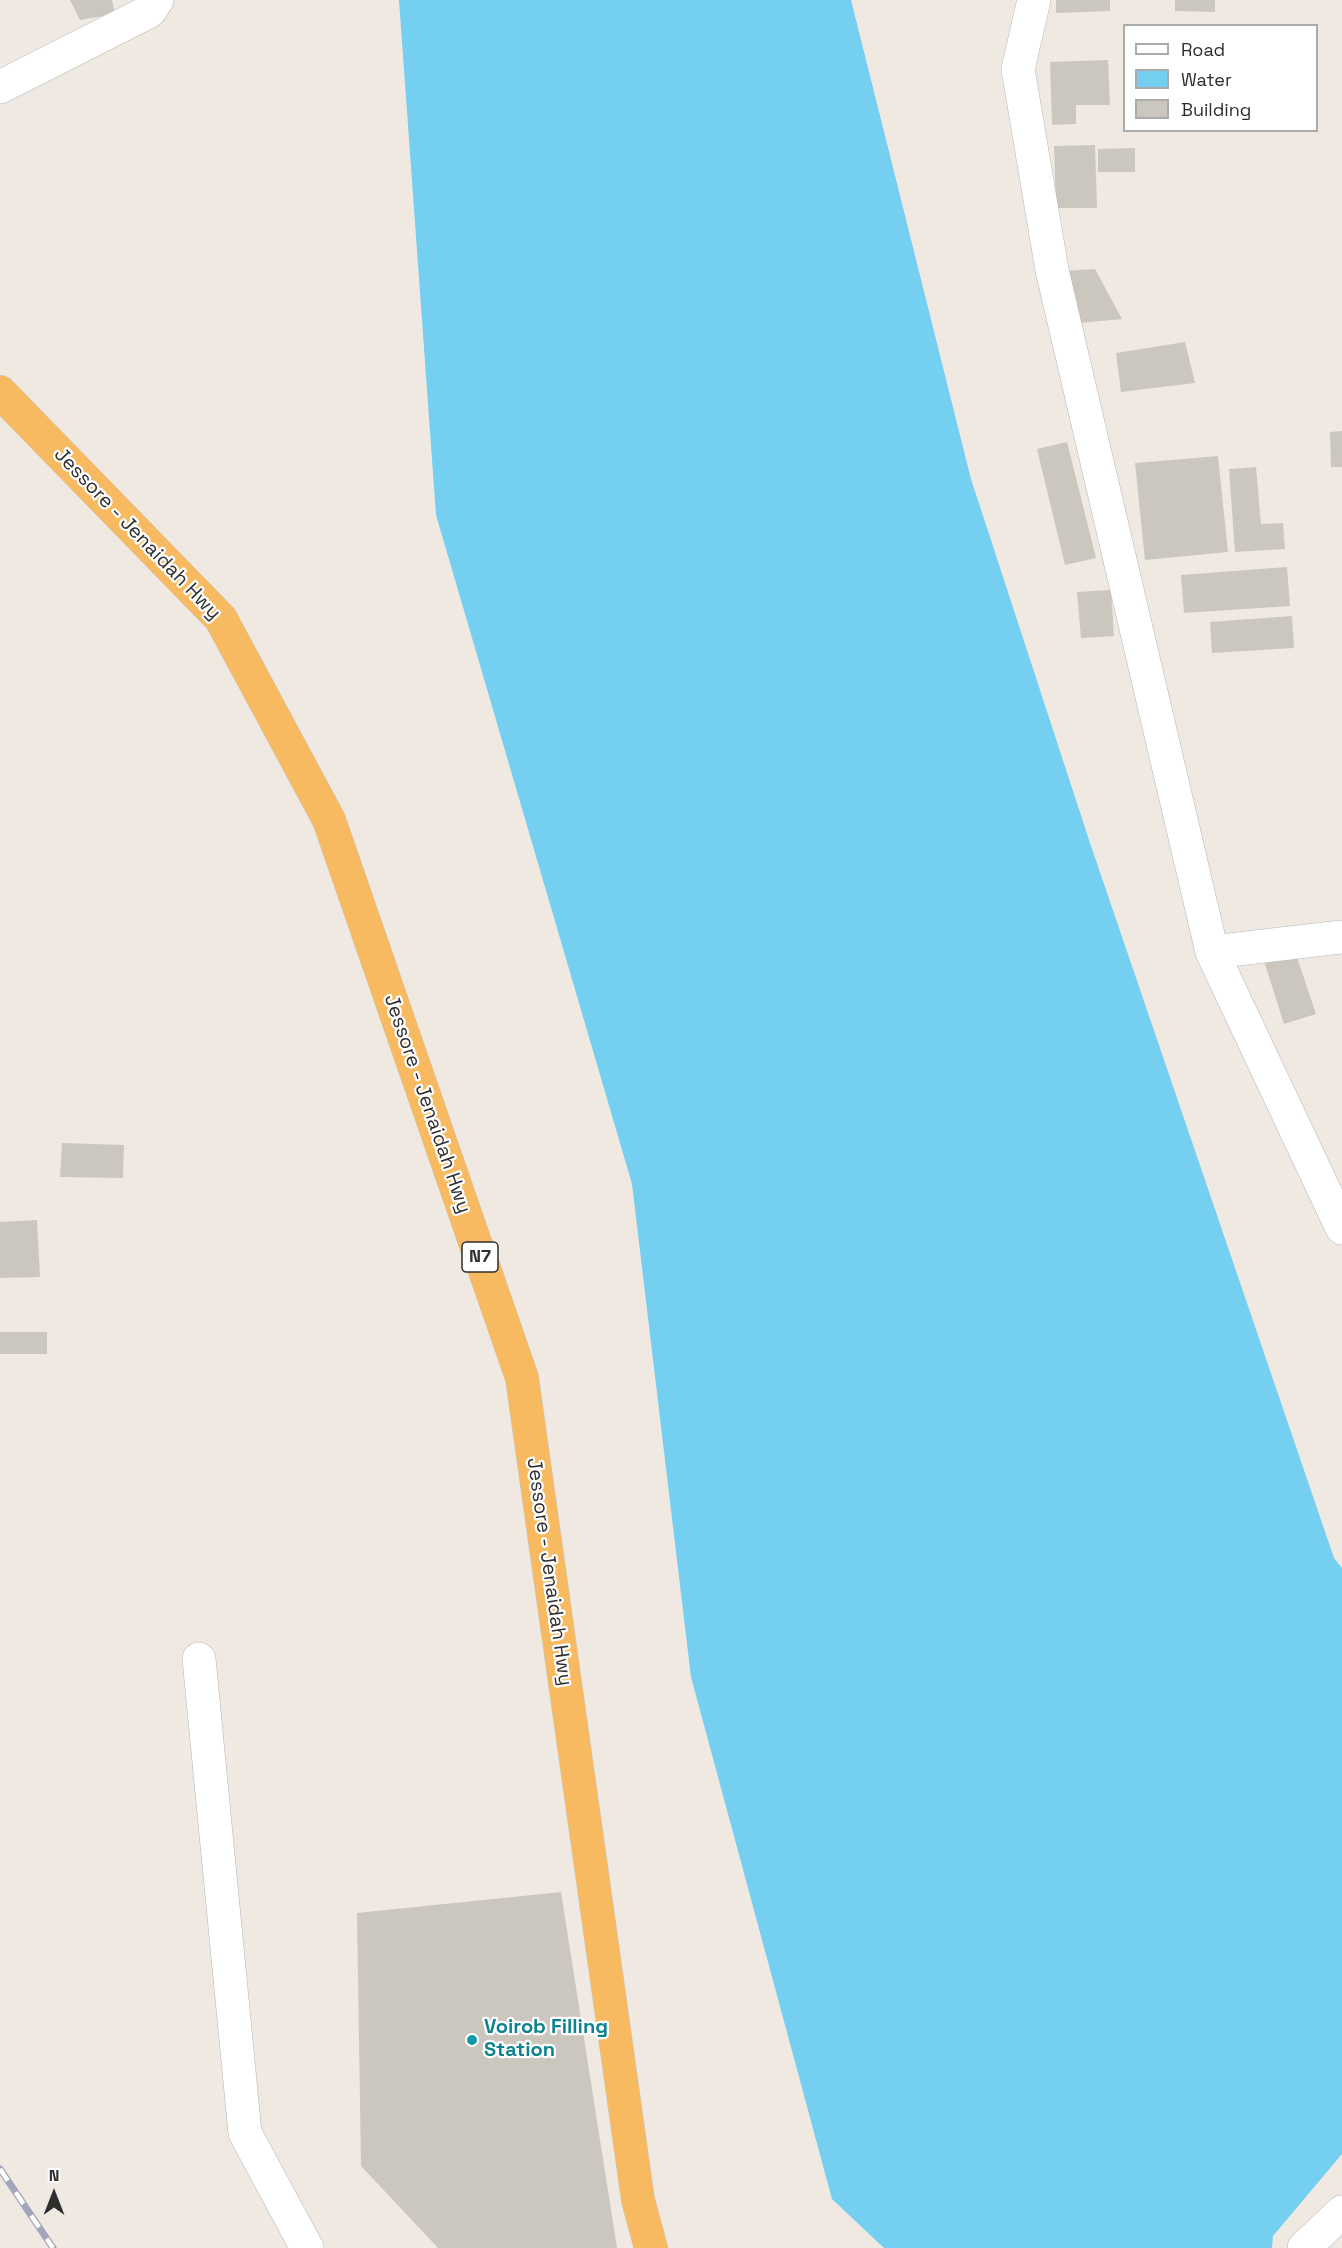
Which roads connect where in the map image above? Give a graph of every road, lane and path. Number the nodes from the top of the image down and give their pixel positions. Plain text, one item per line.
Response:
1 (157, 0) edge
2 (1034, 0) edge
3 (0, 87) edge
4 (0, 392) edge
5 (1342, 937) edge
6 (1212, 952) junction
7 (1342, 1228) edge
8 (199, 1659) dead end
9 (1342, 2212) edge
10 (307, 2248) edge
11 (651, 2248) edge
12 (1304, 2248) edge

1 - 3 street
2 - 6 street
4 - 11 highway, Jessore - Jenaidah Hwy / N7
5 - 6 street
6 - 7 street
8 - 10 street
9 - 12 street

